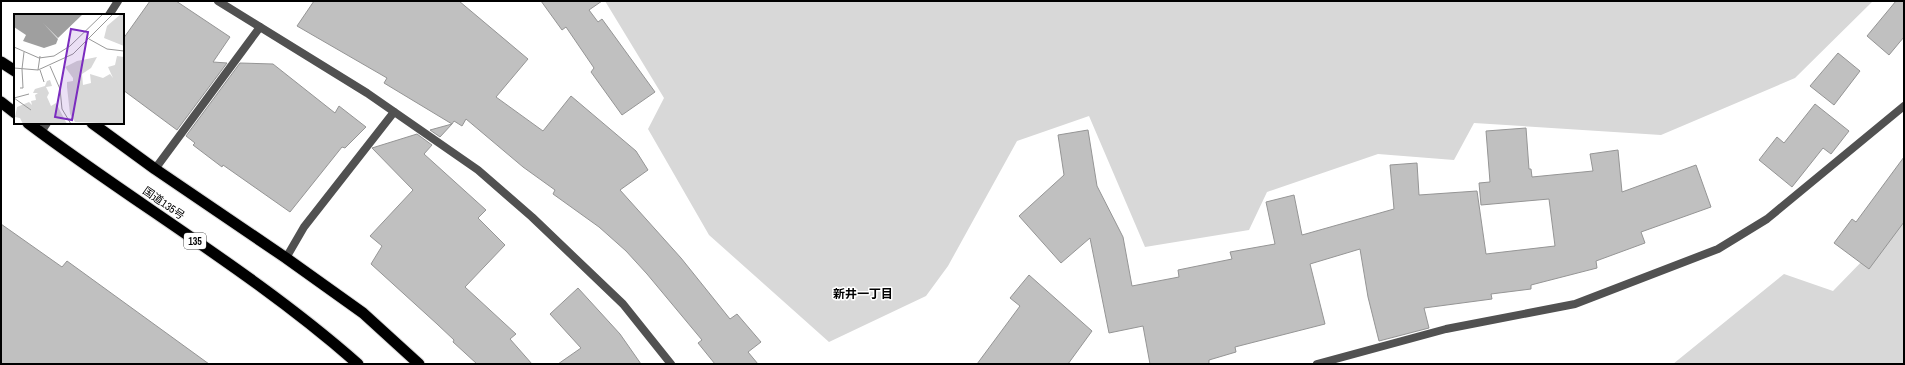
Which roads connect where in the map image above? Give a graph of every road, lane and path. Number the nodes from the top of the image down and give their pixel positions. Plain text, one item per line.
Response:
1 (118, 1) edge
2 (218, 1) edge
3 (110, 14) edge
4 (260, 27) junction
5 (1, 62) edge
6 (14, 70) edge
7 (1, 102) edge
8 (1904, 106) edge
9 (14, 112) edge
10 (394, 112) junction
11 (31, 124) edge
12 (93, 124) edge
13 (44, 128) edge
14 (155, 169) junction
15 (286, 258) junction
16 (358, 364) edge
17 (419, 364) edge
18 (671, 364) edge
19 (1317, 364) edge

1 - 3 street
2 - 4 street
4 - 10 street
4 - 14 street
5 - 6 highway
7 - 9 highway
8 - 19 street
10 - 15 street
10 - 18 street
11 - 13 highway, 国道135号 / 135
12 - 14 highway, 国道135号
13 - 16 highway, 国道135号 / 135
14 - 15 highway, 国道135号
15 - 17 highway, 国道135号

